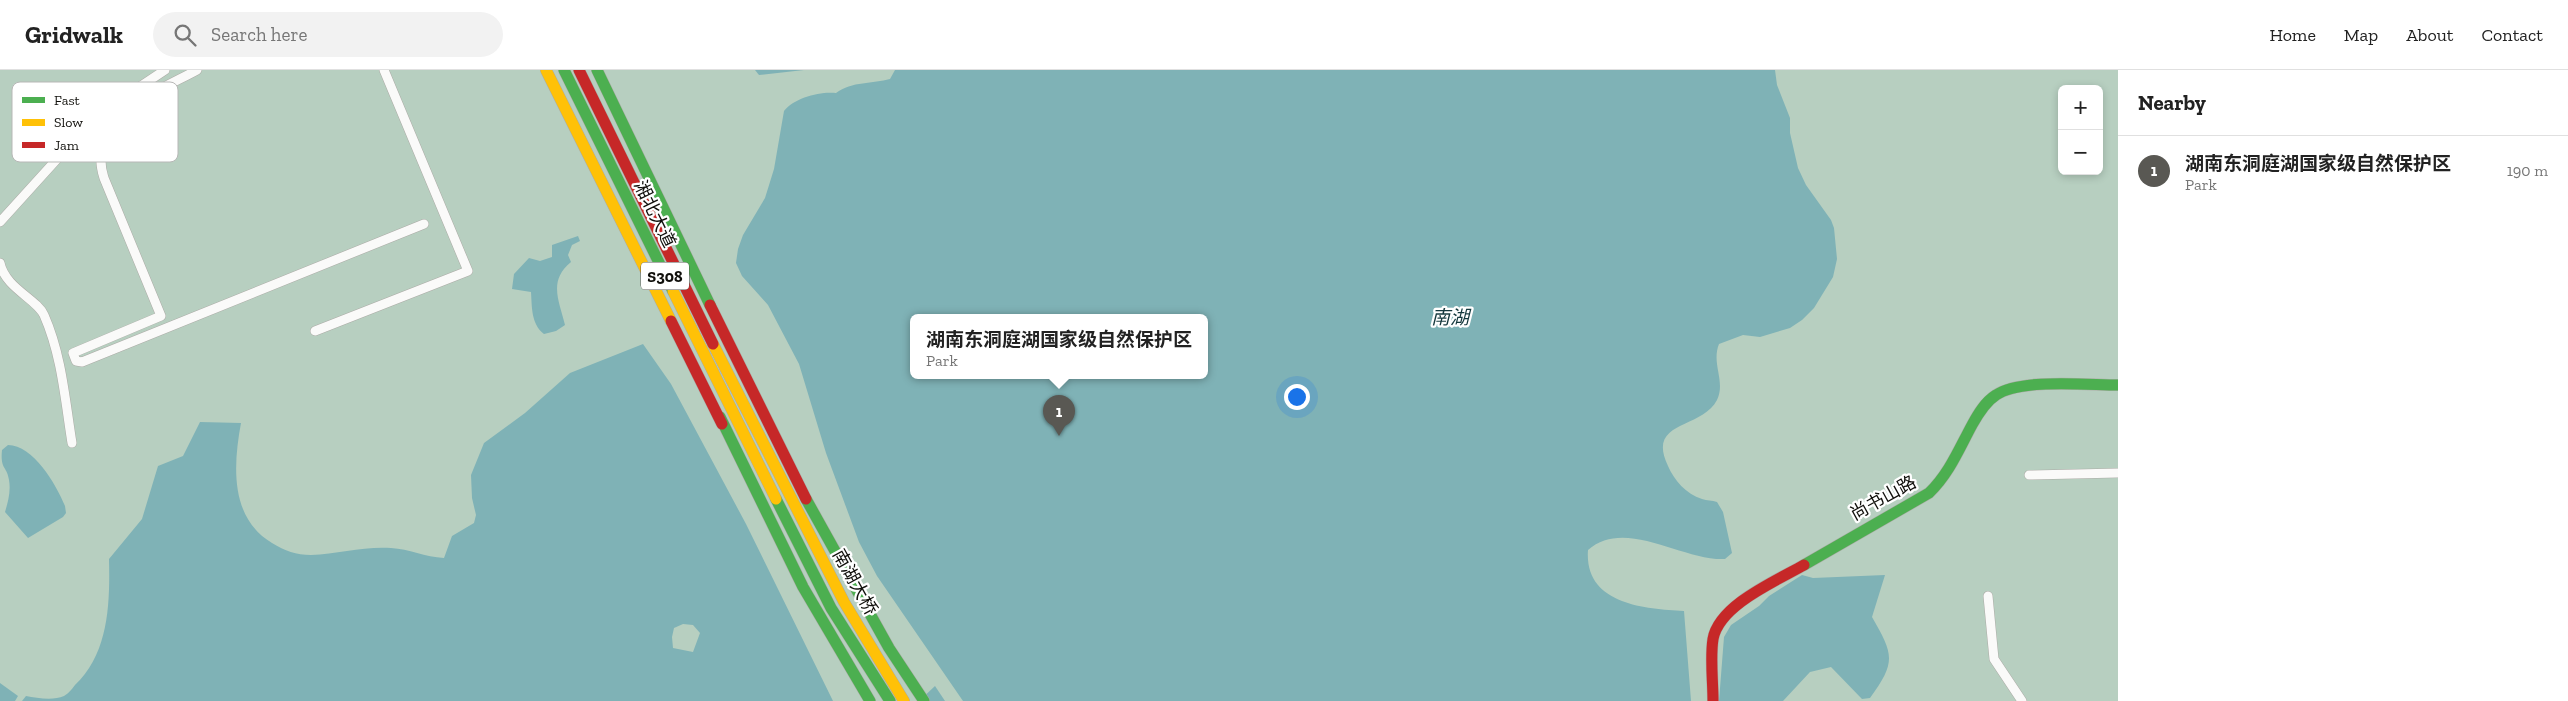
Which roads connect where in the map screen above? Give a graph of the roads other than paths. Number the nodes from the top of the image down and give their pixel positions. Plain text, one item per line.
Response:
1 (165, 70) edge
2 (197, 70) edge
3 (384, 70) edge
4 (546, 70) edge
5 (564, 70) edge
6 (579, 70) edge
7 (597, 70) edge
8 (147, 82) edge
9 (176, 82) edge
10 (54, 162) edge
11 (100, 162) edge
12 (0, 222) edge
13 (424, 224) dead end
14 (0, 263) edge
15 (315, 330) dead end
16 (688, 354) junction
17 (704, 355) junction
18 (735, 360) junction
19 (724, 366) junction
20 (740, 384) junction
21 (2118, 385) edge
22 (712, 386) junction
23 (749, 403) junction
24 (730, 409) junction
25 (722, 424) junction
26 (72, 443) dead end
27 (2118, 473) edge
28 (2029, 475) dead end
29 (780, 477) joint
30 (767, 482) joint
31 (1988, 596) dead end
32 (870, 701) edge
33 (890, 701) edge
34 (904, 701) edge
35 (924, 701) edge
36 (1713, 701) edge
37 (2022, 701) edge

1 - 8 street
2 - 9 street
3 - 15 street
4 - 16 main road
5 - 17 main road, 湘北大道 / S308
6 - 19 main road, 湘北大道 / S308
7 - 18 main road
10 - 12 street
11 - 13 street
14 - 26 street
16 - 22 main road
16 - 25 main road
17 - 22 main road
17 - 24 main road, 湘北大道 / S308
18 - 20 main road
18 - 23 main road
19 - 20 main road
19 - 23 main road, 湘北大道 / S308
20 - 23 main road
21 - 36 main road, 尚书山路
22 - 24 main road
22 - 25 main road
23 - 29 main road, 湘北大道 / S308
23 - 35 main road
24 - 30 main road, 湘北大道 / S308
25 - 32 main road
27 - 28 street
29 - 34 main road, 南湖大桥 / S308
30 - 33 main road, 南湖大桥 / S308
31 - 37 street

